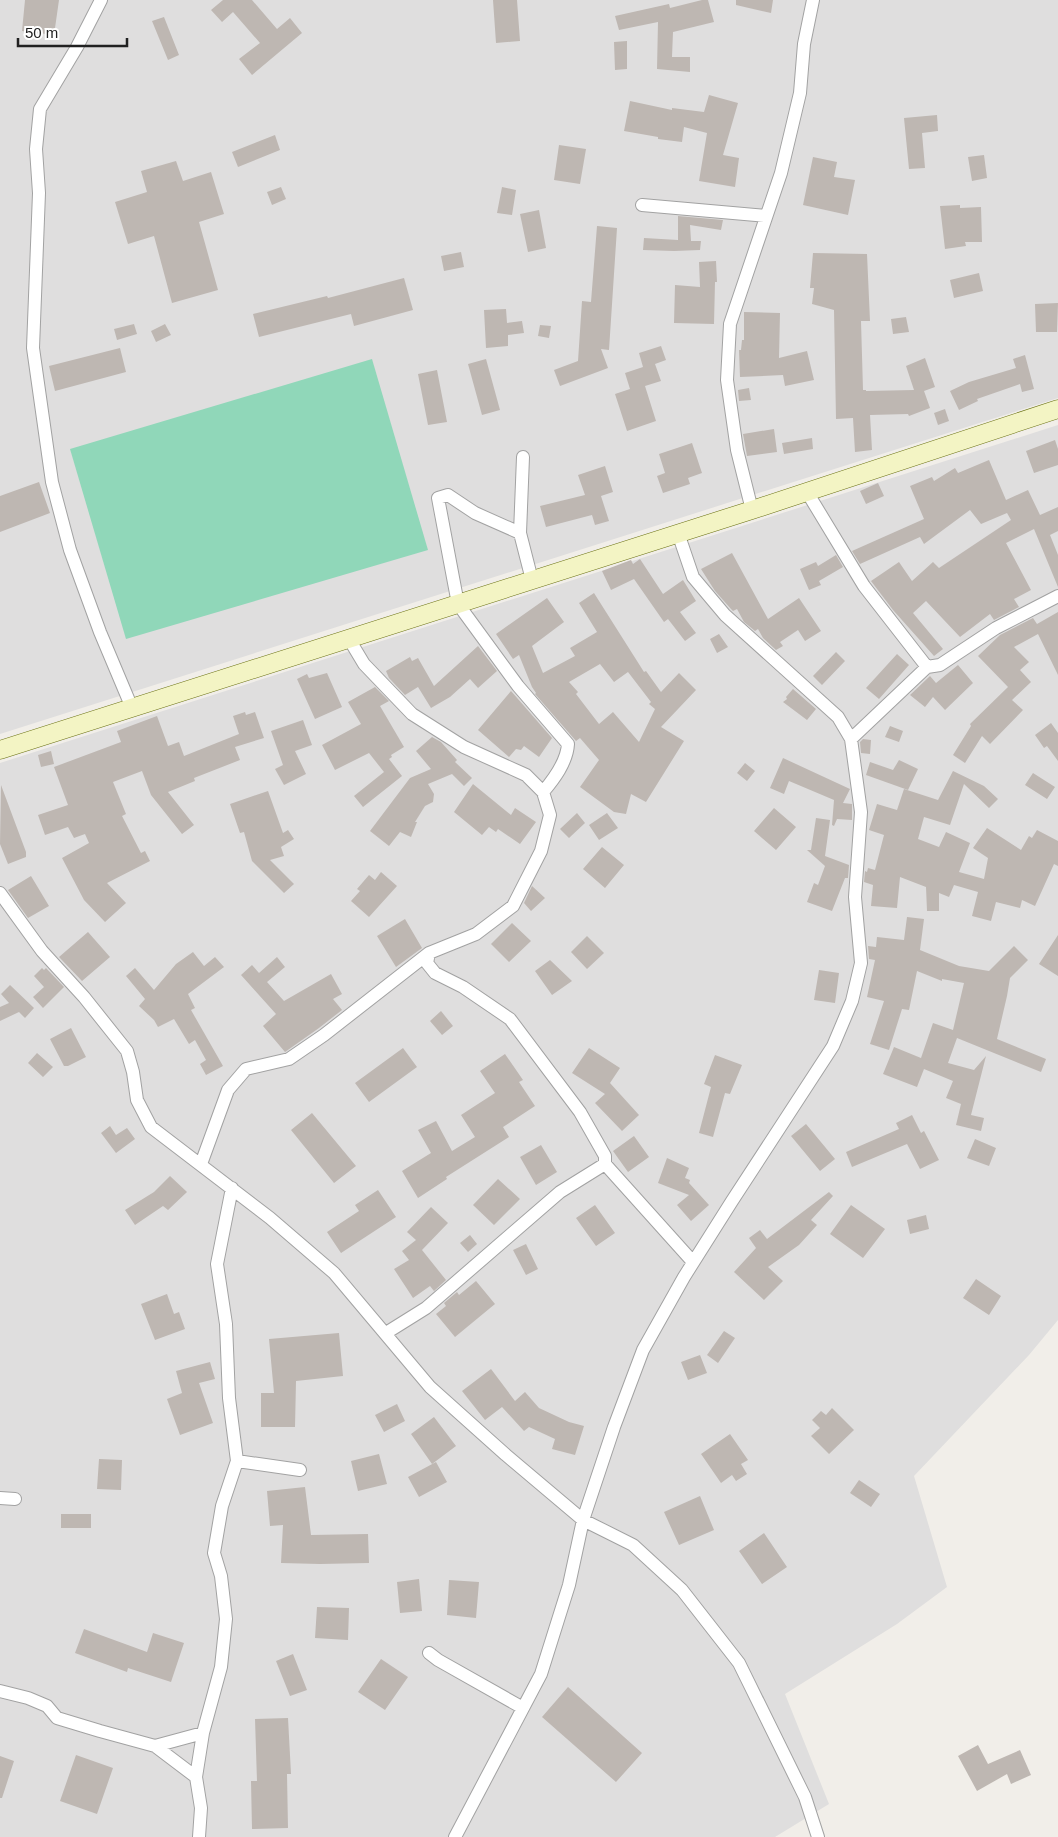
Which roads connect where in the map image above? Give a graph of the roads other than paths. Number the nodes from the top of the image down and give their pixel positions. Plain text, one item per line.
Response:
1 (101, 0) edge
2 (813, 0) edge
3 (642, 205) dead end
4 (766, 216) junction
5 (1058, 409) edge
6 (523, 457) dead end
7 (808, 492) junction
8 (752, 510) junction
9 (520, 533) junction
10 (678, 533) junction
11 (532, 580) junction
12 (1058, 596) edge
13 (458, 604) junction
14 (349, 639) junction
15 (927, 667) junction
16 (132, 708) junction
17 (851, 739) junction
18 (0, 750) edge
19 (543, 792) junction
20 (0, 893) edge
21 (429, 953) junction
22 (201, 1164) junction
23 (605, 1164) junction
24 (232, 1188) junction
25 (693, 1262) junction
26 (386, 1333) junction
27 (237, 1461) junction
28 (300, 1470) dead end
29 (0, 1498) edge
30 (15, 1499) dead end
31 (583, 1520) junction
32 (428, 1653) dead end
33 (0, 1691) edge
34 (523, 1708) junction
35 (203, 1733) junction
36 (155, 1746) junction
37 (196, 1776) junction
38 (199, 1837) edge
39 (455, 1837) edge
40 (818, 1837) edge

1 - 16 street
2 - 4 street
3 - 4 street
4 - 8 street
5 - 7 main road
6 - 9 street
7 - 8 main road
7 - 15 street
8 - 10 main road
9 - 11 street
9 - 13 street
10 - 11 main road
10 - 17 street
11 - 13 main road
12 - 15 street
13 - 14 main road
13 - 19 street
14 - 16 main road
14 - 19 street
15 - 17 street
16 - 18 main road
17 - 25 street
19 - 21 street
20 - 22 street
21 - 22 street
21 - 23 street
22 - 24 street
23 - 25 street
23 - 26 street
24 - 26 street
24 - 27 street
25 - 31 street
26 - 31 street
27 - 28 street
27 - 35 street
29 - 30 street
31 - 34 street
31 - 40 street
32 - 34 street
33 - 36 street
34 - 39 street
35 - 36 street
35 - 37 street
36 - 37 street
37 - 38 street

